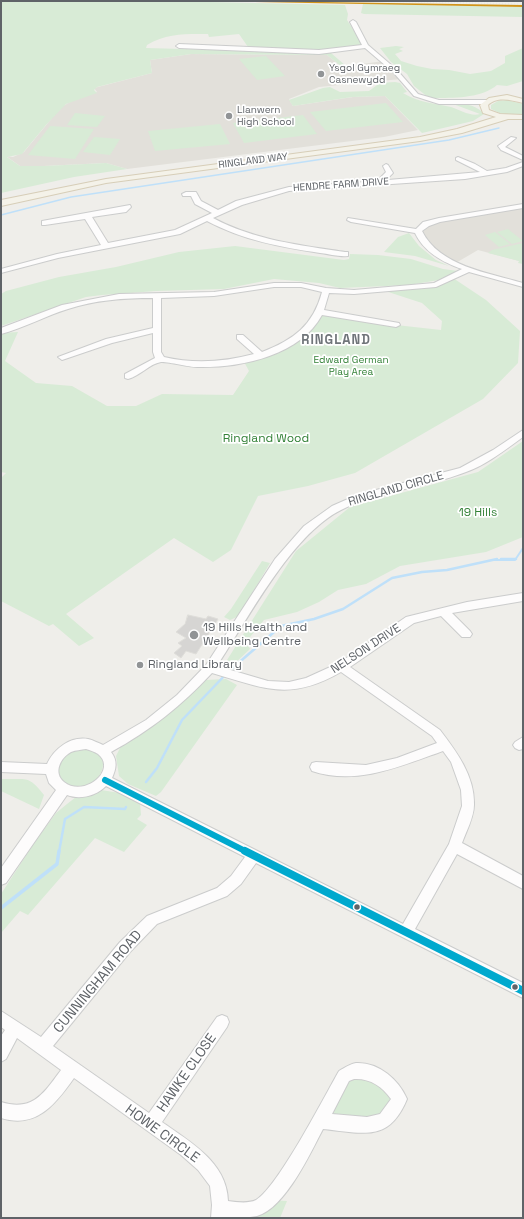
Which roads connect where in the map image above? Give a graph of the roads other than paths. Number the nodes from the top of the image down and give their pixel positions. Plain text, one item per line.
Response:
1 (353, 22) dead end
2 (179, 46) dead end
3 (366, 46) junction
4 (523, 99) edge
5 (486, 108) junction
6 (505, 117) junction
7 (521, 118) edge
8 (513, 138) dead end
9 (523, 158) edge
10 (458, 159) dead end
11 (523, 164) edge
12 (386, 166) dead end
13 (487, 174) junction
14 (385, 182) junction
15 (186, 194) dead end
16 (1, 198) edge
17 (1, 203) edge
18 (523, 206) edge
19 (127, 207) dead end
20 (218, 213) junction
21 (87, 216) junction
22 (207, 218) junction
23 (351, 220) dead end
24 (45, 223) dead end
25 (418, 231) junction
26 (106, 246) junction
27 (345, 254) dead end
28 (469, 269) junction
29 (1, 271) edge
30 (523, 285) edge
31 (326, 290) junction
32 (157, 294) junction
33 (319, 312) junction
34 (396, 325) dead end
35 (157, 330) junction
36 (1, 331) edge
37 (240, 337) dead end
38 (260, 355) junction
39 (62, 357) dead end
40 (160, 359) junction
41 (128, 376) dead end
42 (523, 433) edge
43 (523, 598) edge
44 (443, 611) junction
45 (466, 634) dead end
46 (342, 667) junction
47 (210, 668) junction
48 (446, 745) junction
49 (103, 751) junction
50 (1, 767) edge
51 (316, 767) dead end
52 (51, 769) junction
53 (105, 780) junction
54 (64, 789) junction
55 (455, 846) junction
56 (254, 855) junction
57 (1, 880) edge
58 (523, 883) edge
59 (406, 932) junction
60 (523, 991) edge
61 (1, 1018) edge
62 (222, 1022) dead end
63 (15, 1028) junction
64 (43, 1047) junction
65 (1, 1054) edge
66 (72, 1069) junction
67 (1, 1110) edge
68 (319, 1121) junction
69 (151, 1124) junction
70 (220, 1213) edge

1 - 3 street
2 - 3 street
3 - 5 street
4 - 5 main road, RINGLAND WAY
5 - 6 main road, RINGLAND WAY
5 - 16 main road, RINGLAND WAY
6 - 7 main road, RINGLAND WAY
6 - 17 main road, RINGLAND WAY
8 - 9 street
10 - 13 street
11 - 13 street, HENDRE FARM DRIVE
12 - 14 street
13 - 14 street, HENDRE FARM DRIVE
14 - 20 street, HENDRE FARM DRIVE
15 - 20 street
18 - 25 street
19 - 21 street
20 - 22 street, HENDRE FARM DRIVE
21 - 24 street
21 - 26 street
22 - 26 street, HENDRE FARM DRIVE
22 - 27 street
23 - 25 street
25 - 28 street
26 - 29 street, HENDRE FARM DRIVE
28 - 30 street
28 - 31 street
31 - 32 street
31 - 33 street
32 - 35 street
32 - 36 street
33 - 34 street
33 - 38 street
35 - 39 street
35 - 40 street
37 - 38 street
38 - 40 street
40 - 41 street
42 - 47 street, RINGLAND CIRCLE
43 - 44 street, NELSON DRIVE
44 - 45 street
44 - 46 street, NELSON DRIVE
46 - 47 street, NELSON DRIVE
46 - 48 street
47 - 49 street, RINGLAND CIRCLE
48 - 51 street
48 - 55 street
49 - 52 street
49 - 53 street
50 - 52 street
52 - 54 street
53 - 54 street
53 - 56 street
54 - 57 street
55 - 58 street
55 - 59 street
56 - 59 street
56 - 64 street, CUNNINGHAM ROAD
59 - 60 street
61 - 63 street, HOWE CIRCLE
62 - 69 street, HAWKE CLOSE
63 - 64 street, HOWE CIRCLE
63 - 65 street
64 - 66 street, HOWE CIRCLE
66 - 67 street
66 - 69 street, HOWE CIRCLE
68 - 68 street
68 - 70 street
69 - 70 street, HOWE CIRCLE

